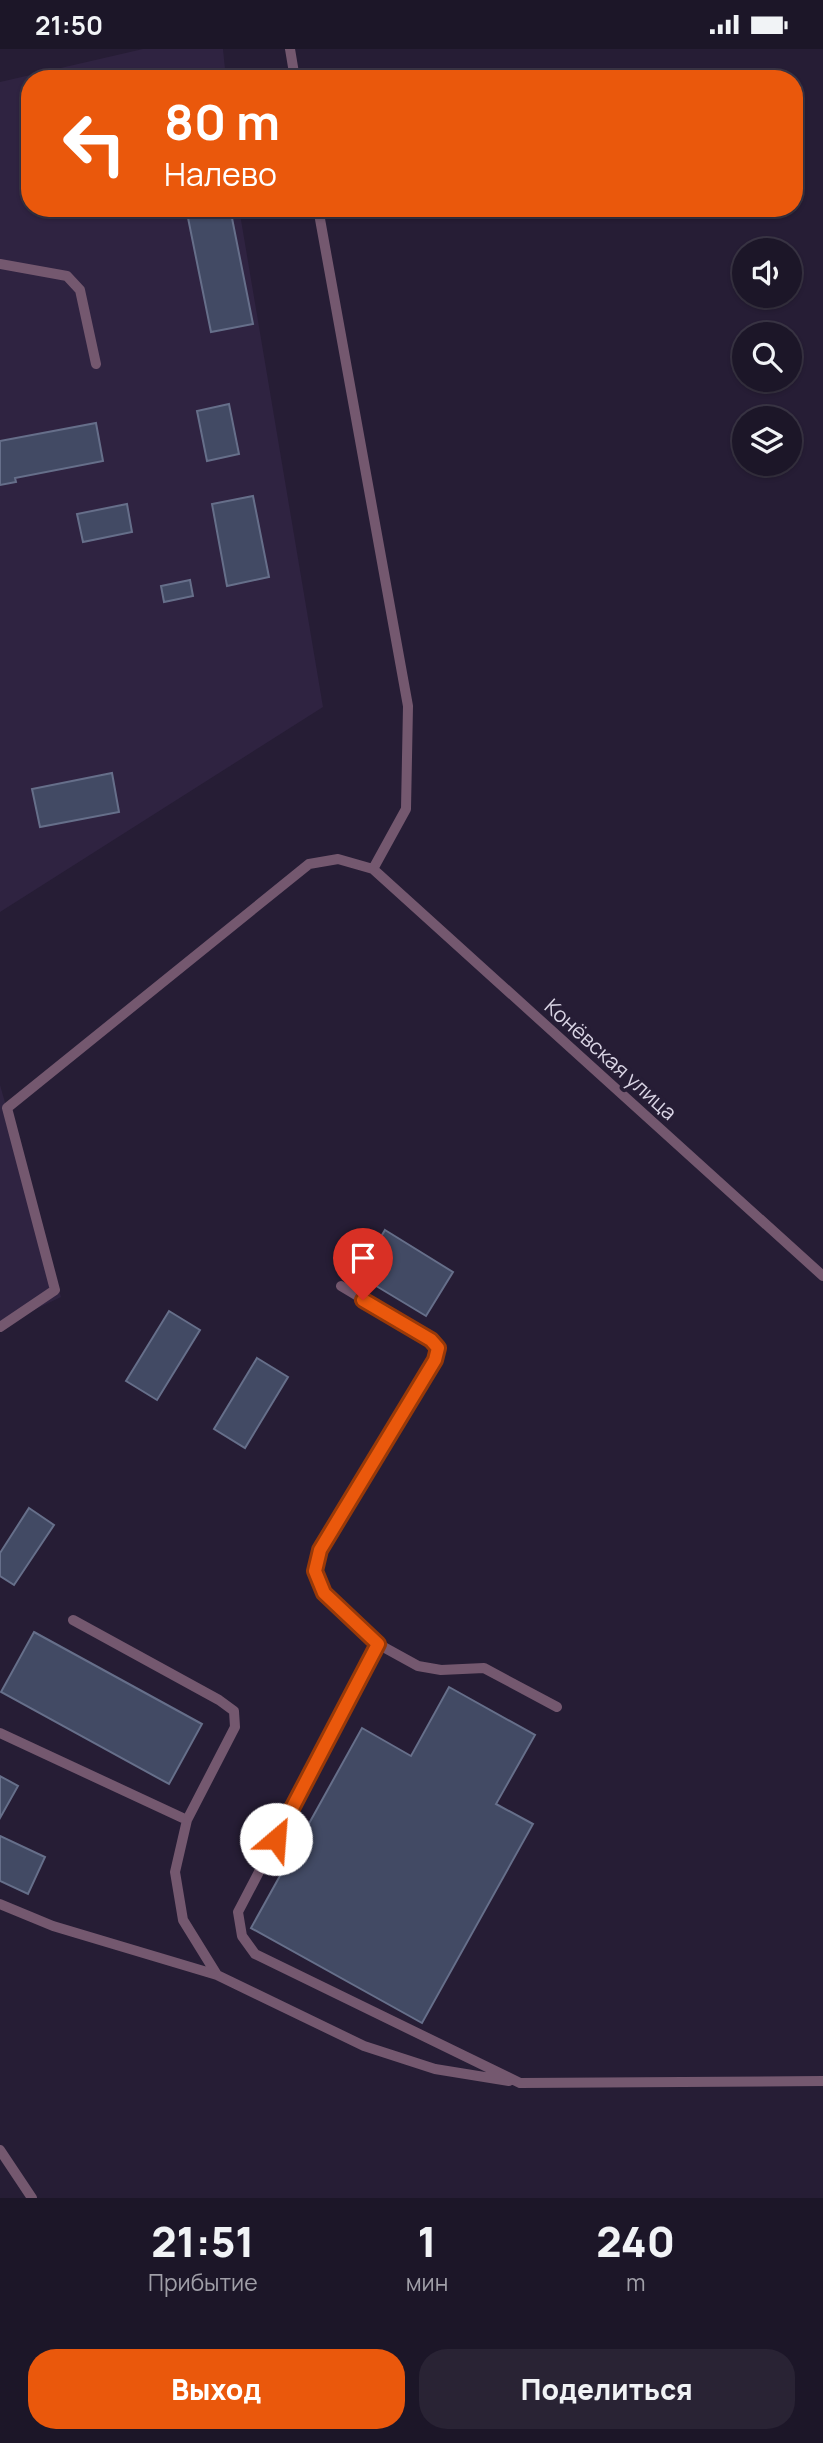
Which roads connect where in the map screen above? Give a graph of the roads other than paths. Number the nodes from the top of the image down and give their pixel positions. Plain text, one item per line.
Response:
1 (290, 49) edge
2 (294, 70) edge
3 (320, 217) edge
4 (0, 264) edge
5 (96, 364) dead end
6 (373, 869) junction
7 (823, 1276) edge
8 (341, 1286) dead end
9 (0, 1327) edge
10 (72, 1620) dead end
11 (378, 1644) junction
12 (557, 1707) dead end
13 (0, 1733) edge
14 (187, 1820) junction
15 (0, 1904) edge
16 (217, 1975) junction
17 (823, 2081) edge
18 (520, 2083) junction
19 (0, 2150) edge
20 (32, 2198) edge

1 - 2 lane
3 - 6 lane
4 - 5 lane
6 - 7 lane, Конёвская улица
6 - 9 lane
8 - 11 lane
10 - 14 lane
11 - 12 lane
11 - 18 lane
13 - 14 lane
14 - 16 lane
15 - 16 lane
16 - 18 lane
17 - 18 lane
19 - 20 lane

